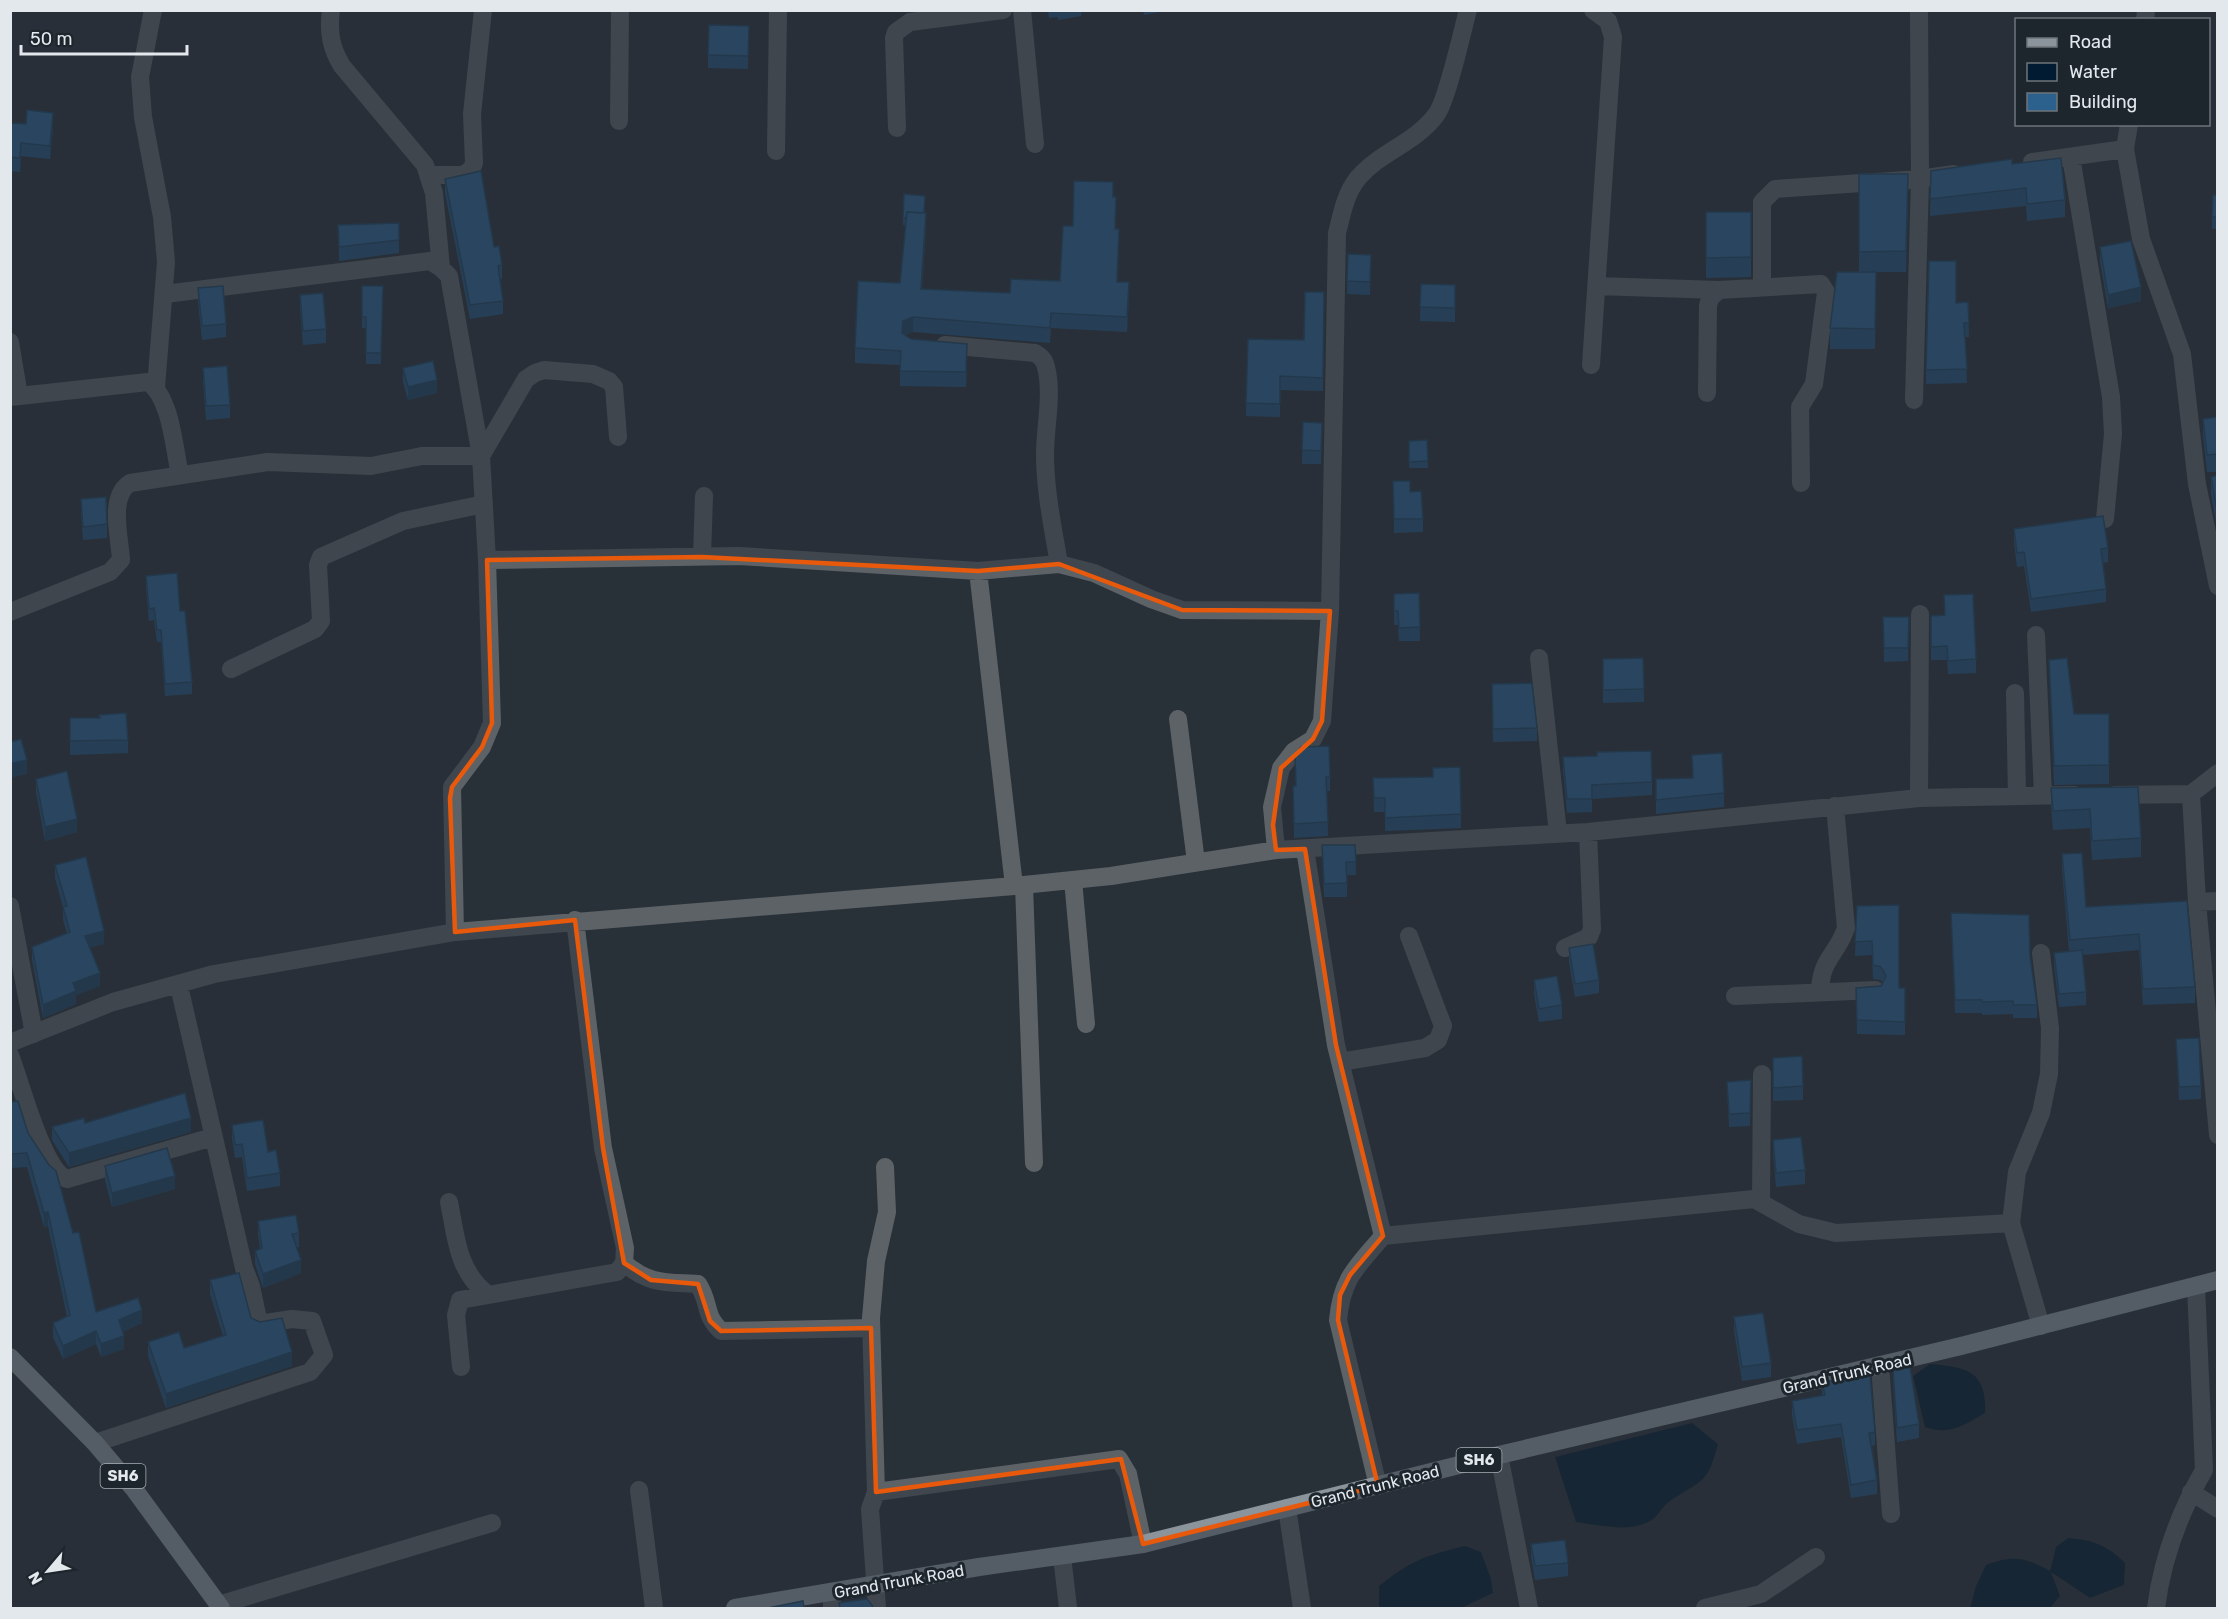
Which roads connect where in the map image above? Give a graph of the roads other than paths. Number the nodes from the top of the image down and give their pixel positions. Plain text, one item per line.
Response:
1 (153, 10) edge
2 (331, 10) edge
3 (483, 10) edge
4 (620, 10) edge
5 (778, 10) edge
6 (1003, 10) edge
7 (1022, 10) edge
8 (1468, 10) edge
9 (1919, 10) edge
10 (1604, 14) edge
11 (619, 122) dead end
12 (2129, 126) edge
13 (897, 128) dead end
14 (1035, 144) dead end
15 (2125, 149) junction
16 (776, 151) dead end
17 (2071, 157) junction
18 (2013, 165) edge
19 (1966, 172) edge
20 (429, 175) junction
21 (1920, 179) junction
22 (441, 268) junction
23 (1596, 286) junction
24 (1762, 287) junction
25 (1719, 290) junction
26 (165, 294) junction
27 (10, 342) edge
28 (924, 344) edge
29 (1591, 365) dead end
30 (156, 387) junction
31 (1707, 393) dead end
32 (15, 397) edge
33 (1914, 400) dead end
34 (618, 437) dead end
35 (481, 456) junction
36 (180, 475) junction
37 (2217, 482) edge
38 (1801, 483) dead end
39 (2197, 484) junction
40 (704, 496) dead end
41 (484, 504) junction
42 (2105, 519) edge
43 (702, 557) junction
44 (487, 560) junction
45 (1059, 564) junction
46 (978, 571) junction
47 (2217, 586) edge
48 (1330, 611) junction
49 (10, 612) edge
50 (1920, 614) dead end
51 (2036, 634) dead end
52 (1539, 658) dead end
53 (231, 669) dead end
54 (2015, 693) dead end
55 (1178, 719) dead end
56 (2217, 774) edge
57 (2191, 794) junction
58 (2043, 795) junction
59 (2017, 796) junction
60 (1919, 798) junction
61 (1835, 806) junction
62 (1558, 832) junction
63 (1588, 832) junction
64 (1305, 849) junction
65 (1276, 850) junction
66 (1196, 862) junction
67 (1074, 880) junction
68 (1019, 885) junction
69 (2197, 902) junction
70 (2217, 902) edge
71 (10, 906) edge
72 (575, 920) junction
73 (455, 932) junction
74 (1409, 936) dead end
75 (1565, 948) dead end
76 (2041, 953) dead end
77 (179, 986) junction
78 (1875, 990) edge
79 (1820, 992) junction
80 (1734, 996) dead end
81 (1086, 1024) dead end
82 (34, 1034) junction
83 (10, 1043) edge
84 (10, 1055) edge
85 (1340, 1062) junction
86 (1762, 1074) dead end
87 (2217, 1135) edge
88 (213, 1137) junction
89 (1034, 1163) dead end
90 (885, 1167) dead end
91 (449, 1202) dead end
92 (1761, 1202) junction
93 (2011, 1223) junction
94 (1383, 1236) junction
95 (624, 1263) junction
96 (2217, 1280) edge
97 (2196, 1286) junction
98 (486, 1293) junction
99 (2041, 1326) junction
100 (871, 1328) junction
101 (10, 1357) edge
102 (1880, 1365) junction
103 (461, 1367) dead end
104 (95, 1443) junction
105 (1499, 1455) junction
106 (1378, 1486) junction
107 (639, 1490) dead end
108 (876, 1492) junction
109 (2191, 1492) junction
110 (1287, 1508) junction
111 (2217, 1509) edge
112 (1892, 1514) dead end
113 (492, 1523) dead end
114 (1143, 1544) junction
115 (1062, 1556) junction
116 (1816, 1557) dead end
117 (876, 1584) junction
118 (832, 1601) edge
119 (219, 1607) edge
120 (654, 1608) edge
121 (735, 1608) edge
122 (877, 1608) edge
123 (1068, 1608) edge
124 (1302, 1608) edge
125 (1529, 1608) edge
126 (1706, 1608) edge
127 (2156, 1608) edge

1 - 26 street
2 - 20 street
3 - 20 street
4 - 11 street
5 - 16 street
6 - 13 street
7 - 14 street
8 - 48 street
9 - 21 street
10 - 23 street
12 - 15 street
15 - 17 street
15 - 39 street
17 - 18 street
17 - 42 street
19 - 21 street
20 - 22 street
21 - 24 street
21 - 33 street
22 - 26 street
22 - 35 street
23 - 25 street
23 - 29 street
24 - 25 street
24 - 38 street
25 - 31 street
26 - 30 street
27 - 32 street
28 - 45 street
30 - 32 street
30 - 36 street
34 - 35 street
35 - 36 street
35 - 41 street
36 - 49 street
37 - 39 street
39 - 47 street
40 - 43 street
41 - 44 street
41 - 53 street
43 - 44 street
43 - 46 street
44 - 73 street
45 - 46 street
45 - 48 street
46 - 68 street
48 - 65 street
50 - 60 street
51 - 58 street
52 - 62 street
54 - 59 street
55 - 66 street
56 - 57 street
57 - 58 street
57 - 69 street
58 - 59 street
59 - 60 street
60 - 61 street
61 - 63 street
61 - 79 street
62 - 63 street
62 - 64 street
63 - 75 street
64 - 65 street
64 - 85 street
65 - 66 street
66 - 67 street
67 - 68 street
67 - 81 street
68 - 72 street
68 - 89 street
69 - 70 street
69 - 87 street
71 - 82 street
72 - 73 street
72 - 95 street
73 - 77 street
74 - 85 street
76 - 93 street
77 - 82 street
77 - 88 street
78 - 79 street
79 - 80 street
82 - 83 street
84 - 88 street
85 - 94 street
86 - 92 street
88 - 104 street
90 - 100 street
91 - 98 street
92 - 93 street
92 - 94 street
93 - 99 street
94 - 106 street
95 - 98 street
95 - 100 street
96 - 97 main road, Grand Trunk Road / SH6
97 - 99 main road, Grand Trunk Road / SH6
97 - 109 street
98 - 103 street
99 - 102 main road, Grand Trunk Road / SH6
100 - 108 street
101 - 104 main road, SH6
102 - 105 main road, Grand Trunk Road / SH6
102 - 112 street
104 - 119 main road, SH6
105 - 106 main road, Grand Trunk Road / SH6
105 - 125 street
106 - 110 main road, Grand Trunk Road / SH6
107 - 120 street
108 - 114 street
108 - 117 street
109 - 111 street
109 - 127 street
110 - 114 main road, Grand Trunk Road / SH6
110 - 124 street
113 - 119 street
114 - 115 main road, Grand Trunk Road / SH6
115 - 117 main road, Grand Trunk Road / SH6
115 - 123 street
116 - 126 street
117 - 118 main road, Grand Trunk Road / SH6
117 - 122 street
118 - 121 main road, Grand Trunk Road / SH6

